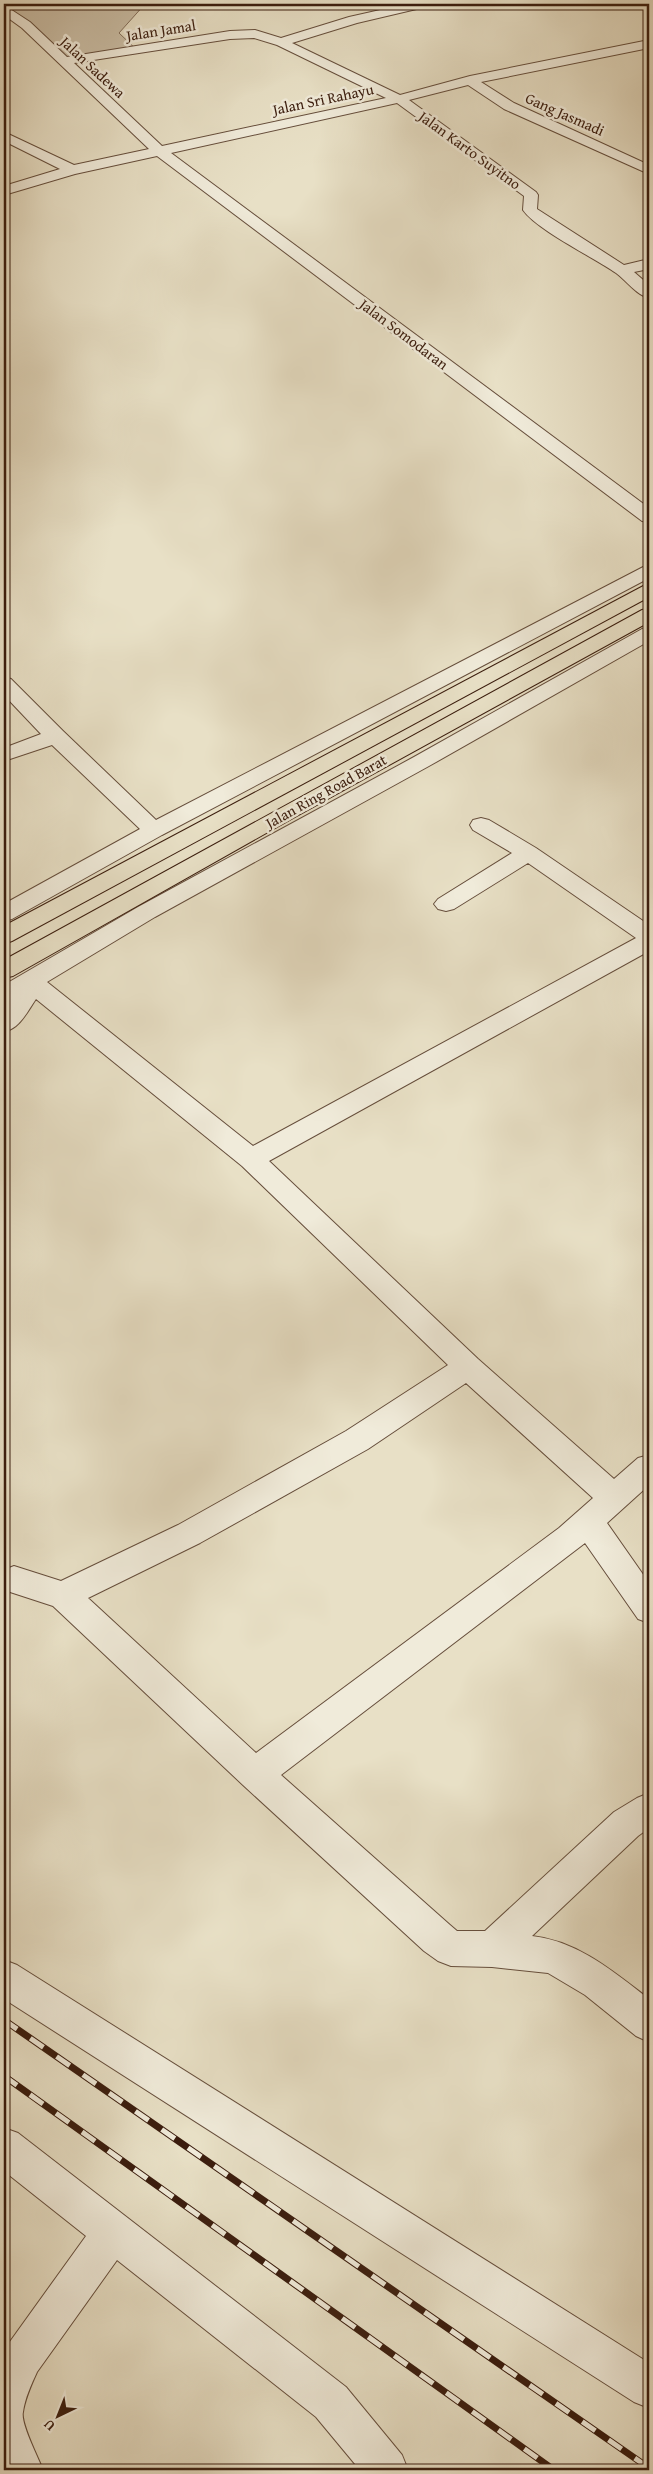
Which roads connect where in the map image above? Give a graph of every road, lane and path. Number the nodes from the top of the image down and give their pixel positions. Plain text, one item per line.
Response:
1 (422, 4) edge
2 (4, 9) edge
3 (281, 42) junction
4 (649, 44) edge
5 (64, 61) junction
6 (470, 80) junction
7 (399, 99) junction
8 (4, 136) edge
9 (158, 150) junction
10 (646, 166) edge
11 (72, 170) junction
12 (4, 191) edge
13 (649, 264) edge
14 (622, 270) junction
15 (649, 293) edge
16 (649, 517) edge
17 (649, 570) edge
18 (649, 589) edge
19 (649, 614) edge
20 (649, 633) edge
21 (4, 682) edge
22 (528, 691) junction
23 (55, 736) junction
24 (4, 755) edge
25 (480, 825) dead end
26 (154, 830) junction
27 (528, 853) junction
28 (446, 904) dead end
29 (4, 914) edge
30 (4, 936) edge
31 (649, 936) edge
32 (649, 941) edge
33 (4, 970) edge
34 (33, 972) junction
35 (4, 996) edge
36 (4, 1024) edge
37 (251, 1159) junction
38 (468, 1367) junction
39 (649, 1467) edge
40 (615, 1499) junction
41 (588, 1522) junction
42 (14, 1580) dead end
43 (63, 1595) junction
44 (649, 1609) edge
45 (254, 1774) junction
46 (649, 1809) edge
47 (492, 1949) junction
48 (4, 1978) edge
49 (649, 2024) edge
50 (4, 2147) edge
51 (113, 2232) junction
52 (649, 2387) edge
53 (4, 2406) edge
54 (4, 2422) edge
55 (22, 2470) edge
56 (387, 2470) edge

1 - 3 street
2 - 5 street, Jalan Sadewa
3 - 5 street, Jalan Jamal
3 - 7 street, Jalan Jamal
4 - 6 street, Jalan Sri Rahayu
5 - 9 street, Jalan Sadewa
6 - 7 street, Jalan Sri Rahayu
6 - 10 street, Gang Jasmadi
7 - 9 street, Jalan Sri Rahayu
7 - 14 street, Jalan Karto Suyitno
8 - 11 street
9 - 11 street, Jalan Sri Rahayu
9 - 16 street, Jalan Somodaran
11 - 12 street, Jalan Sri Rahayu
13 - 14 street
14 - 15 street, Jalan Karto Suyitno
17 - 26 street
18 - 30 highway, Jalan Ring Road Barat
19 - 22 highway
20 - 22 street
21 - 23 street
22 - 34 street
23 - 24 street
23 - 26 street
25 - 27 street
26 - 29 street
27 - 28 street
27 - 31 street
32 - 37 street
33 - 34 highway
34 - 35 street
34 - 36 street
34 - 37 street
37 - 38 street
38 - 40 street
38 - 43 street
39 - 40 street
40 - 41 street
41 - 44 street
41 - 45 street
42 - 43 street
43 - 45 street
45 - 47 street
46 - 47 street
47 - 49 street
48 - 52 street
50 - 51 street
51 - 53 street
51 - 56 street
54 - 55 street

